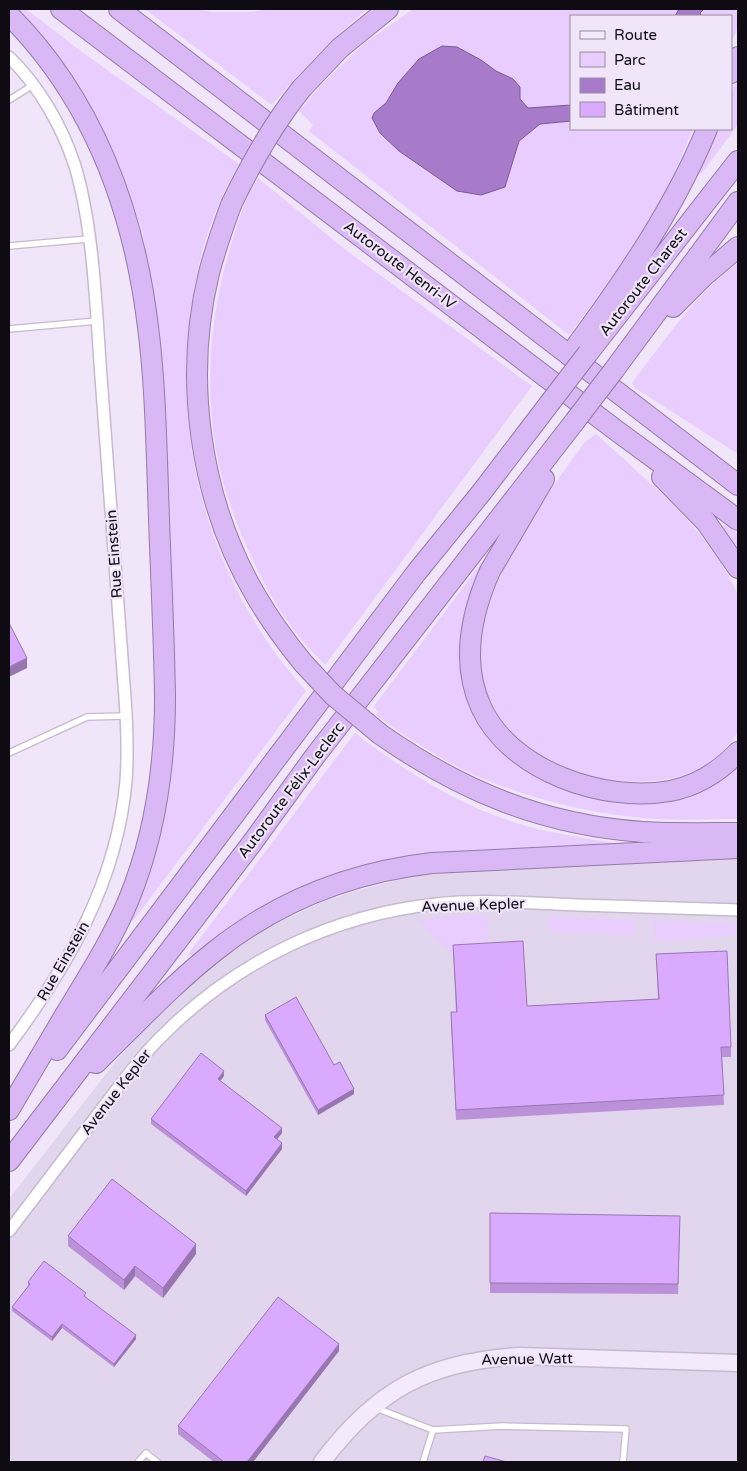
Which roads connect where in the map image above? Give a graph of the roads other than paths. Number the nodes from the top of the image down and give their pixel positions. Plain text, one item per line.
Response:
1 (44, 9) edge
2 (61, 9) edge
3 (119, 9) edge
4 (388, 9) edge
5 (9, 15) edge
6 (9, 57) edge
7 (738, 57) edge
8 (732, 71) edge
9 (32, 85) junction
10 (9, 100) edge
11 (208, 118) junction
12 (707, 130) edge
13 (738, 161) edge
14 (738, 202) edge
15 (88, 239) junction
16 (9, 246) edge
17 (738, 247) edge
18 (96, 321) junction
19 (9, 329) edge
20 (583, 349) junction
21 (620, 362) junction
22 (544, 400) joint
23 (634, 406) junction
24 (572, 425) junction
25 (617, 431) junction
26 (738, 467) edge
27 (738, 485) edge
28 (738, 520) edge
29 (738, 568) edge
30 (126, 716) junction
31 (738, 752) edge
32 (9, 753) edge
33 (738, 832) edge
34 (738, 848) edge
35 (738, 910) edge
36 (9, 1045) edge
37 (9, 1112) edge
38 (45, 1113) junction
39 (9, 1161) edge
40 (9, 1231) edge
41 (738, 1363) edge
42 (373, 1407) junction
43 (433, 1430) junction
44 (138, 1462) edge
45 (158, 1462) edge
46 (322, 1462) edge
47 (423, 1462) edge
48 (624, 1462) edge

1 - 11 highway
2 - 11 highway, Autoroute Henri-IV
3 - 23 highway, Autoroute Henri-IV
4 - 33 highway, bridge
5 - 37 highway
6 - 9 street, Rue Einstein
7 - 8 highway
9 - 10 lane
9 - 15 street, Rue Einstein
11 - 25 highway, Autoroute Henri-IV
12 - 20 highway
13 - 20 highway, Autoroute Charest
14 - 21 highway, Autoroute Charest
15 - 16 lane
15 - 18 street, Rue Einstein
17 - 21 highway
18 - 19 lane
18 - 30 street, Rue Einstein
20 - 22 highway, Autoroute Charest, bridge
21 - 24 highway, Autoroute Charest, bridge
22 - 37 highway, Autoroute Félix-Leclerc
23 - 26 highway
23 - 27 highway, Autoroute Henri-IV
24 - 31 highway
24 - 38 highway, Autoroute Félix-Leclerc
25 - 28 highway, Autoroute Henri-IV
25 - 29 highway
30 - 32 lane
30 - 36 street, Rue Einstein
34 - 38 highway
35 - 40 street, Avenue Kepler
38 - 39 highway, Autoroute Félix-Leclerc
41 - 42 street, Avenue Watt
42 - 43 lane
42 - 46 street, Avenue Watt
43 - 47 lane
43 - 48 lane
44 - 45 lane

